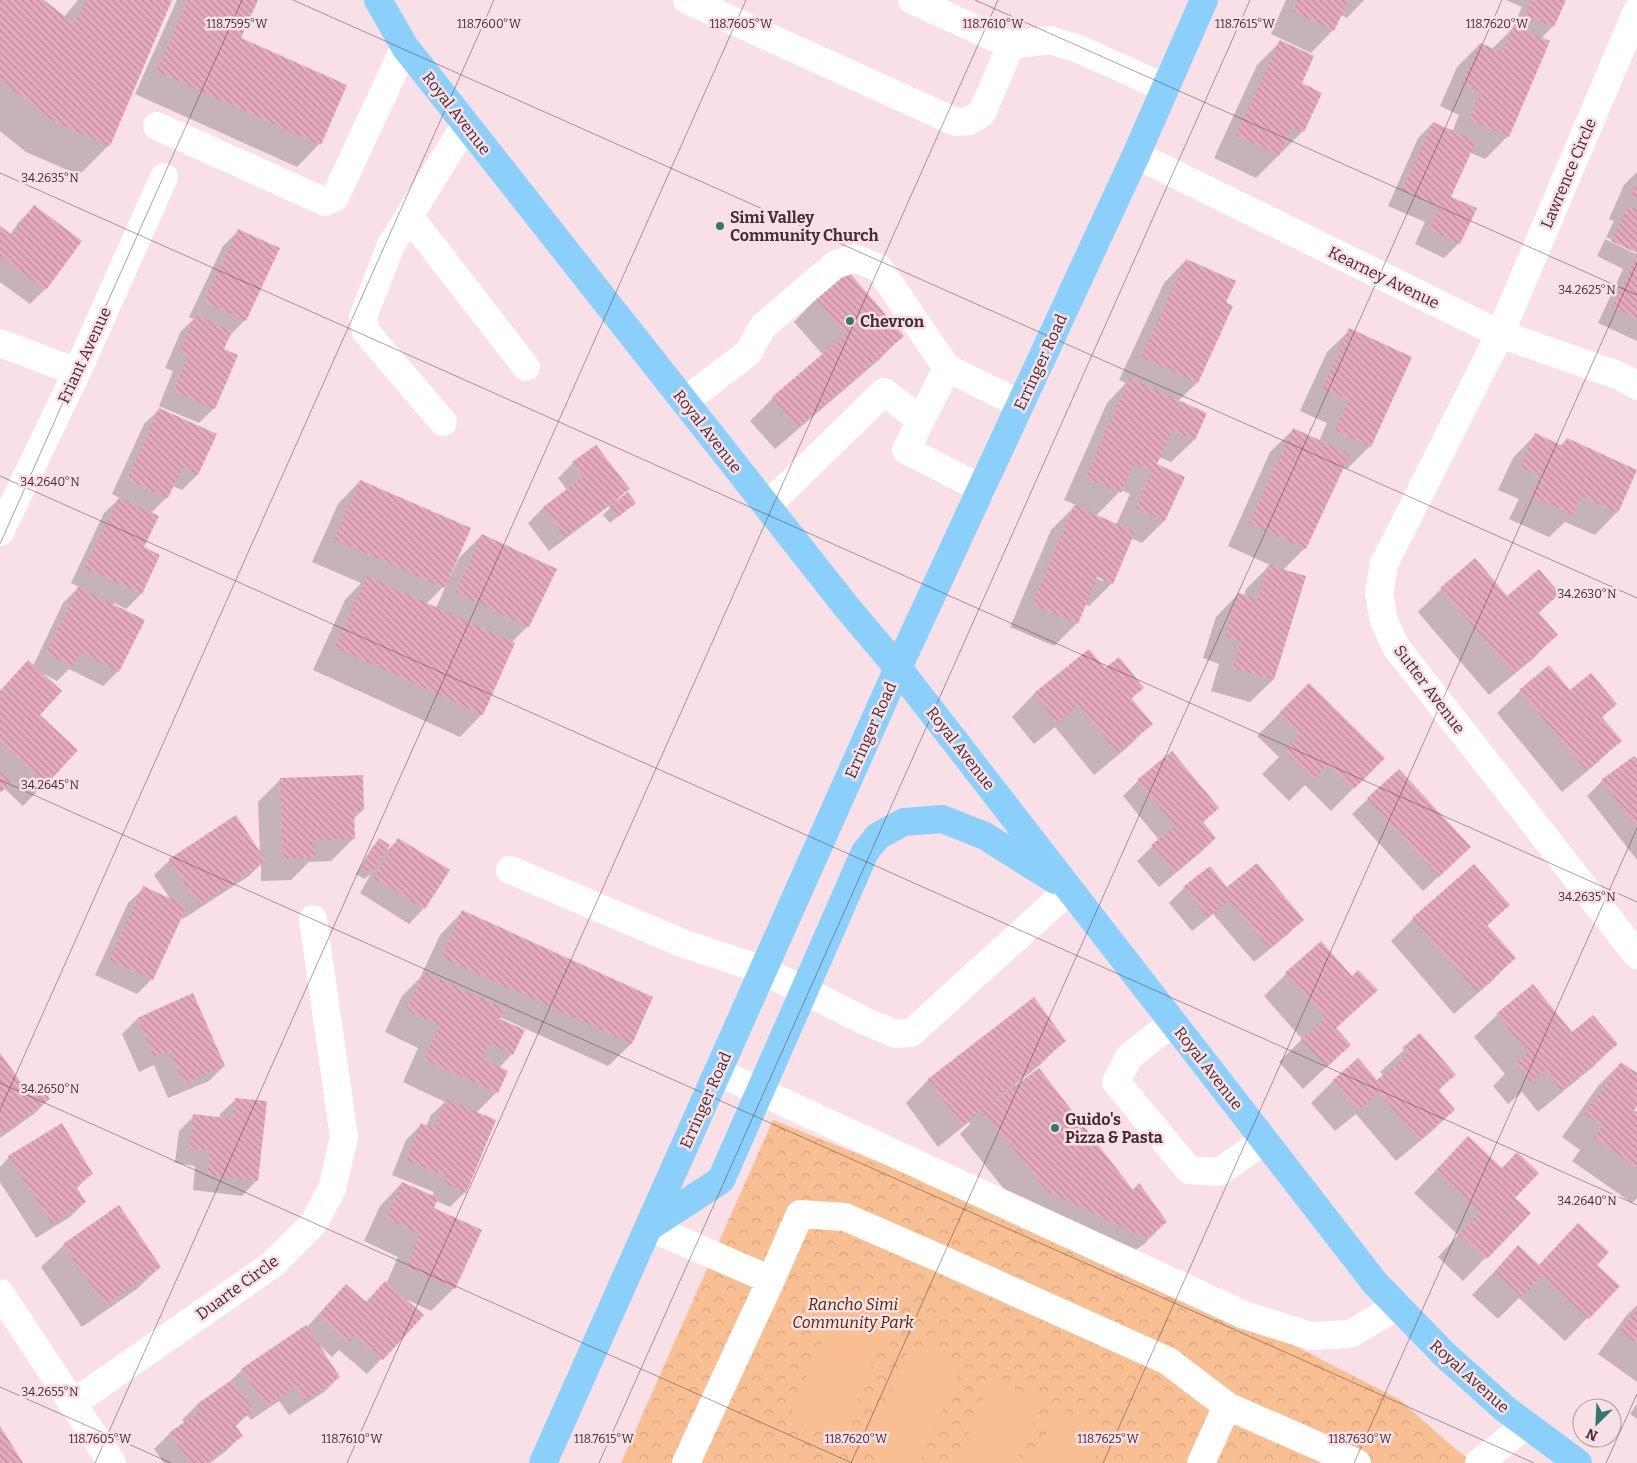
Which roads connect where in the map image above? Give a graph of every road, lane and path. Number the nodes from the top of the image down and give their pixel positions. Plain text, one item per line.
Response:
1 (378, 0) edge
2 (687, 0) edge
3 (912, 0) edge
4 (1204, 0) edge
5 (1637, 11) edge
6 (1012, 46) junction
7 (405, 47) junction
8 (1166, 88) junction
9 (466, 124) junction
10 (157, 126) dead end
11 (1136, 156) junction
12 (164, 177) dead end
13 (409, 216) junction
14 (1500, 334) junction
15 (0, 342) edge
16 (526, 367) dead end
17 (947, 368) junction
18 (77, 372) junction
19 (1637, 386) edge
20 (685, 401) junction
21 (1020, 404) junction
22 (921, 420) junction
23 (443, 422) dead end
24 (982, 489) junction
25 (768, 505) junction
26 (0, 532) edge
27 (898, 668) junction
28 (510, 870) dead end
29 (1070, 889) junction
30 (313, 919) dead end
31 (1637, 955) edge
32 (763, 970) junction
33 (804, 990) junction
34 (1173, 1022) junction
35 (718, 1072) junction
36 (760, 1091) junction
37 (1265, 1140) junction
38 (649, 1227) junction
39 (771, 1280) junction
40 (0, 1293) edge
41 (1398, 1306) junction
42 (72, 1404) junction
43 (1227, 1406) junction
44 (1526, 1425) junction
45 (112, 1463) edge
46 (543, 1463) edge
47 (686, 1463) edge
48 (1201, 1463) edge
49 (1357, 1463) edge
50 (1479, 1463) edge
51 (1578, 1463) edge

1 - 7 main road, Royal Avenue
2 - 6 street
3 - 6 street
4 - 8 main road, Erringer Road
5 - 14 street, Lawrence Circle
6 - 8 street
7 - 9 main road, Royal Avenue
7 - 10 street
8 - 11 main road, Erringer Road
9 - 13 street
9 - 20 main road, Royal Avenue
11 - 14 street, Kearney Avenue
11 - 21 main road, Erringer Road
12 - 18 street, Friant Avenue
13 - 16 street
13 - 23 street
14 - 19 street, Kearney Avenue
14 - 31 street, Sutter Avenue
15 - 18 street
17 - 20 street
17 - 21 street
17 - 22 street
18 - 26 street, Friant Avenue
20 - 25 main road, Royal Avenue
21 - 24 main road, Erringer Road
22 - 24 street
22 - 25 street
24 - 27 main road, Erringer Road
25 - 27 main road, Royal Avenue
27 - 29 main road, Royal Avenue
27 - 32 main road, Erringer Road
28 - 32 street
29 - 33 street
29 - 33 main road
29 - 34 main road, Royal Avenue
30 - 42 street, Duarte Circle
32 - 33 street
32 - 35 main road, Erringer Road
33 - 36 main road
34 - 37 main road, Royal Avenue
34 - 37 street
35 - 36 street
35 - 38 main road, Erringer Road
36 - 38 main road
36 - 41 street
37 - 41 main road, Royal Avenue
38 - 39 street
38 - 46 main road, Erringer Road
39 - 43 street
39 - 47 street
40 - 42 street
41 - 44 main road, Royal Avenue
42 - 45 street
43 - 48 street
43 - 49 street
44 - 50 street
44 - 51 main road, Royal Avenue

